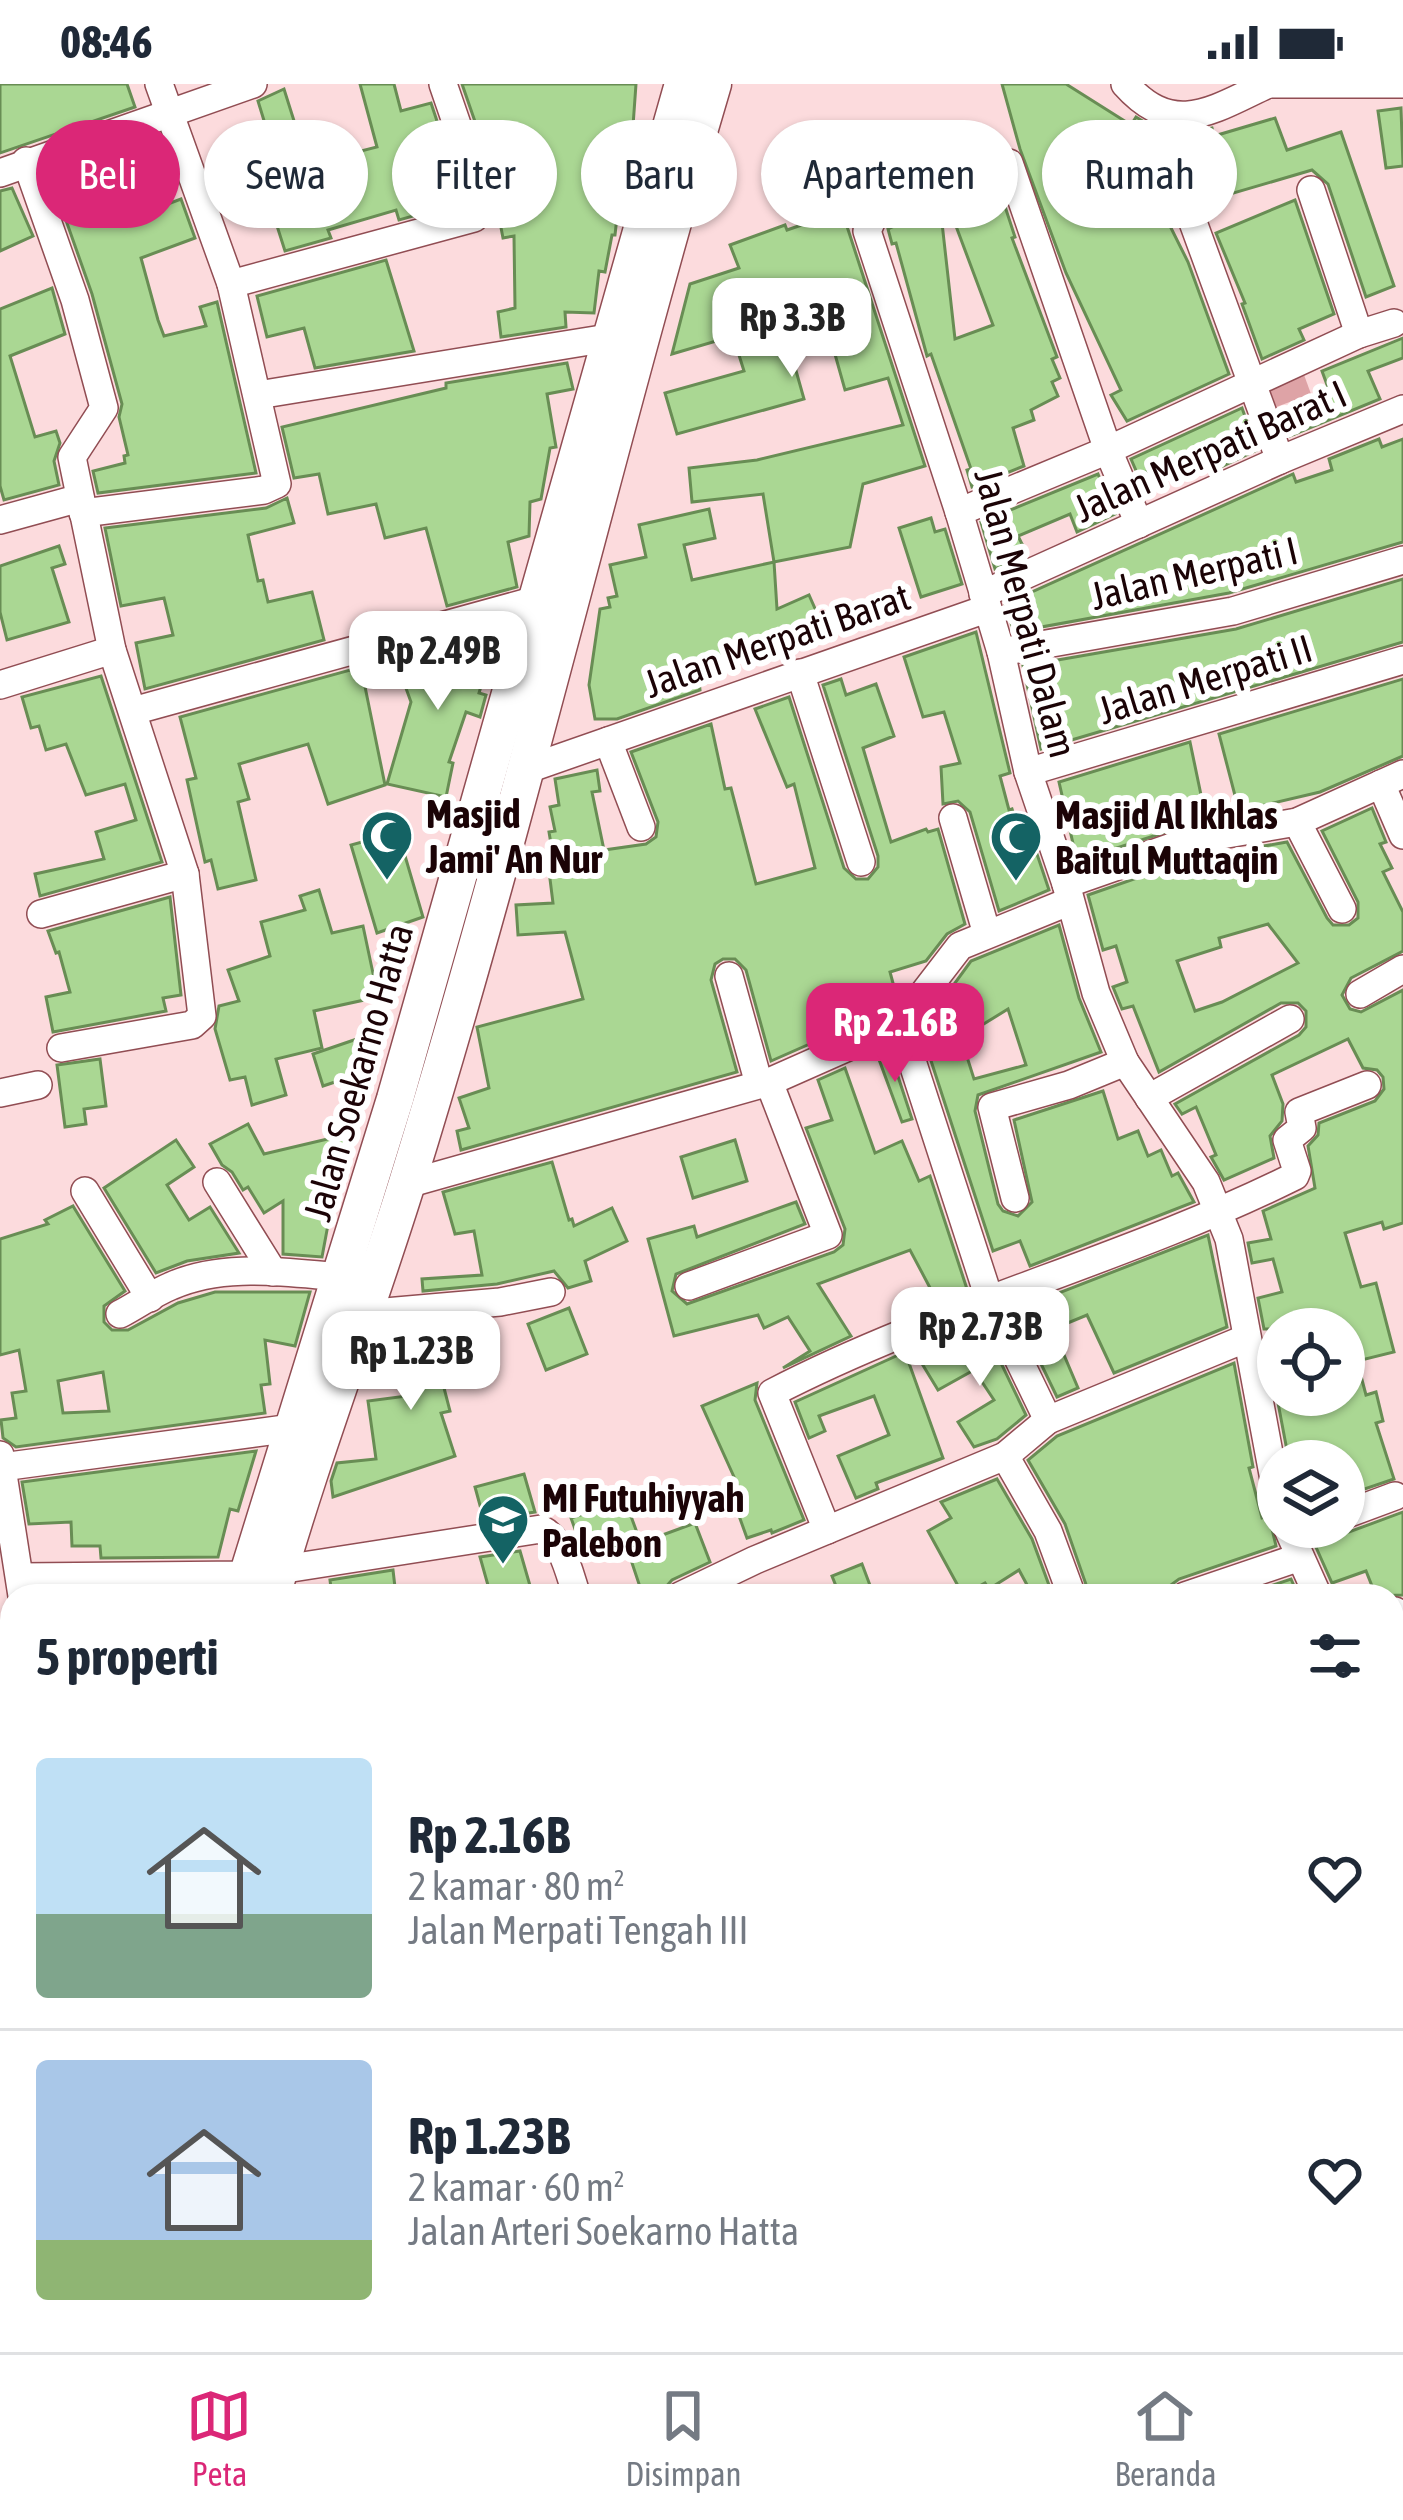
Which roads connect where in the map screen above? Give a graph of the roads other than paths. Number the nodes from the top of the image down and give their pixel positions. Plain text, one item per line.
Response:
1 (159, 84) edge
2 (254, 84) edge
3 (443, 84) edge
4 (682, 84) edge
5 (713, 84) edge
6 (1125, 84) edge
7 (1403, 84) edge
8 (1263, 85) edge
9 (169, 112) junction
10 (13, 167) edge
11 (1311, 190) dead end
12 (1195, 228) edge
13 (231, 284) junction
14 (1394, 322) dead end
15 (1359, 334) junction
16 (608, 338) junction
17 (1251, 382) junction
18 (258, 395) junction
19 (1403, 409) edge
20 (1108, 449) junction
21 (1280, 460) junction
22 (82, 506) junction
23 (959, 512) junction
24 (0, 520) edge
25 (1139, 524) junction
26 (1403, 560) edge
27 (536, 600) junction
28 (985, 601) junction
29 (112, 650) junction
30 (1000, 652) junction
31 (1403, 660) edge
32 (800, 673) junction
33 (0, 686) edge
34 (133, 711) junction
35 (608, 741) junction
36 (525, 770) junction
37 (1028, 772) junction
38 (1392, 779) edge
39 (953, 818) dead end
40 (1297, 822) junction
41 (641, 827) dead end
42 (1403, 835) edge
43 (861, 862) dead end
44 (185, 874) junction
45 (1067, 893) junction
46 (1342, 909) dead end
47 (41, 914) dead end
48 (987, 934) junction
49 (452, 962) junction
50 (1403, 969) edge
51 (729, 976) dead end
52 (1360, 994) dead end
53 (1290, 1019) dead end
54 (900, 1024) junction
55 (61, 1048) dead end
56 (1125, 1062) junction
57 (764, 1083) junction
58 (38, 1085) dead end
59 (1366, 1085) dead end
60 (0, 1093) edge
61 (1149, 1098) junction
62 (218, 1182) dead end
63 (407, 1184) junction
64 (85, 1191) dead end
65 (1015, 1198) dead end
66 (1220, 1213) junction
67 (273, 1272) junction
68 (343, 1277) junction
69 (689, 1286) dead end
70 (551, 1292) dead end
71 (150, 1298) junction
72 (989, 1298) junction
73 (120, 1314) dead end
74 (362, 1314) junction
75 (1247, 1338) junction
76 (1048, 1420) junction
77 (292, 1428) junction
78 (1266, 1440) edge
79 (1005, 1456) junction
80 (1, 1461) edge
81 (1395, 1496) dead end
82 (1365, 1507) edge
83 (827, 1530) junction
84 (7, 1536) edge
85 (1277, 1548) edge
86 (1302, 1548) edge
87 (20, 1584) edge
88 (260, 1584) edge
89 (573, 1584) edge
90 (707, 1584) edge
91 (1068, 1584) edge
92 (1208, 1584) edge
93 (1314, 1584) edge

1 - 9 street
2 - 9 street
3 - 13 street
4 - 16 main road, Jalan Soekarno Hatta
5 - 36 main road
6 - 8 street
7 - 8 street
9 - 10 street
9 - 13 street
10 - 22 street
11 - 15 street
12 - 17 street
13 - 18 street
14 - 15 street
15 - 17 street
16 - 18 street
16 - 27 main road, Jalan Soekarno Hatta
17 - 20 street
17 - 21 street
18 - 22 street
19 - 21 street, Jalan Merpati Barat I
20 - 23 street
20 - 23 street, Jalan Merpati Dalam
20 - 25 street
21 - 25 street, Jalan Merpati Barat I
22 - 24 street
22 - 29 street
23 - 28 street, Jalan Merpati Dalam
25 - 28 street, Jalan Merpati Barat I
26 - 30 street, Jalan Merpati I
27 - 34 street
27 - 49 main road, Jalan Soekarno Hatta
28 - 30 street, Jalan Merpati Dalam
28 - 32 street, Jalan Merpati Barat
29 - 33 street
29 - 34 street
30 - 37 street, Jalan Merpati Dalam
31 - 37 street, Jalan Merpati II
32 - 35 street, Jalan Merpati Barat
32 - 43 street
34 - 44 street
35 - 36 street, Jalan Merpati Barat
35 - 41 street
36 - 49 main road
37 - 45 street, Jalan Merpati Dalam
38 - 40 street
38 - 42 street
39 - 48 street
40 - 45 street
40 - 46 street
44 - 47 street
44 - 55 street
45 - 48 street
45 - 56 street, Jalan Merpati Dalam
48 - 54 street
49 - 63 main road
49 - 68 main road, Jalan Soekarno Hatta
50 - 52 street
51 - 57 street
53 - 61 street
54 - 57 street
54 - 72 street
56 - 61 street, Jalan Merpati Dalam
56 - 65 street
57 - 63 street
57 - 69 street
58 - 60 street
59 - 66 street
61 - 66 street, Jalan Merpati Dalam
62 - 67 street
63 - 74 main road
64 - 71 street
66 - 72 street
66 - 75 street, Jalan Merpati Dalam
67 - 68 street
67 - 71 street
68 - 77 main road, Jalan Soekarno Hatta
70 - 74 street
71 - 73 street
72 - 76 street
72 - 83 street
74 - 88 main road
75 - 76 street
75 - 78 street, Jalan Merpati Dalam
76 - 79 street
77 - 80 street
77 - 88 main road, Jalan Soekarno Hatta
79 - 83 street
79 - 91 street
80 - 84 street
81 - 82 street
83 - 90 street
84 - 87 street
85 - 92 street
86 - 93 street
88 - 89 street

